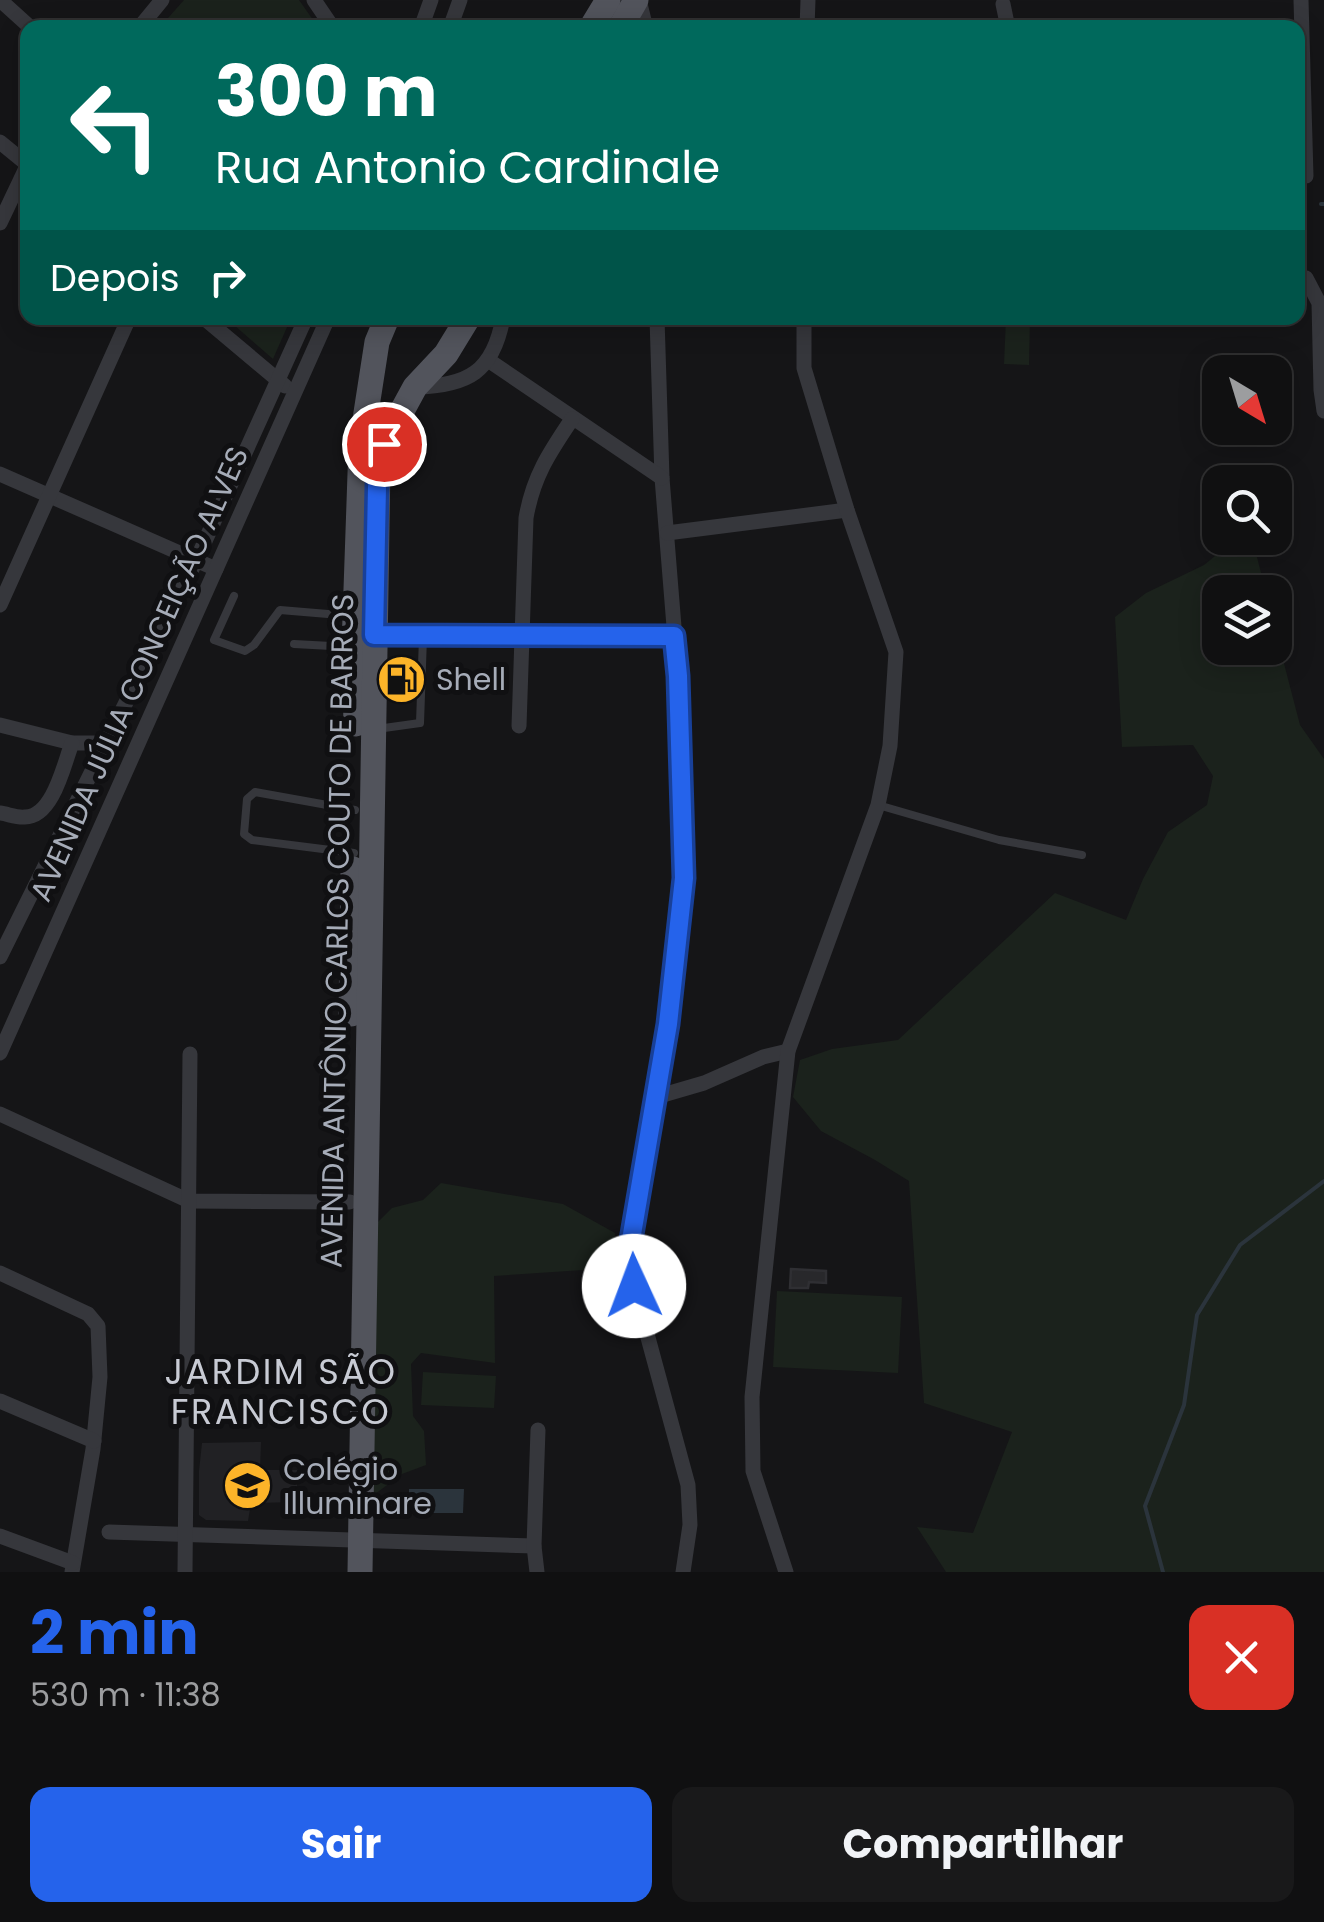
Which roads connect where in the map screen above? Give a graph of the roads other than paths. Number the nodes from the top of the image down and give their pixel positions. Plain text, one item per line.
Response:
1 (0, 0) edge
2 (162, 0) edge
3 (22, 20) edge
4 (146, 20) edge
5 (1305, 132) edge
6 (0, 142) edge
7 (20, 158) edge
8 (1306, 176) dead end
9 (20, 180) edge
10 (1, 217) edge
11 (1305, 281) edge
12 (1322, 304) edge
13 (126, 325) edge
14 (212, 325) edge
15 (303, 325) edge
16 (325, 325) edge
17 (384, 325) edge
18 (447, 325) edge
19 (464, 325) edge
20 (502, 325) edge
21 (657, 325) edge
22 (804, 325) edge
23 (446, 354) junction
24 (488, 360) junction
25 (373, 362) junction
26 (279, 382) junction
27 (415, 387) junction
28 (295, 394) junction
29 (1324, 411) edge
30 (572, 419) junction
31 (0, 474) edge
32 (662, 478) junction
33 (50, 496) junction
34 (847, 510) junction
35 (667, 533) junction
36 (196, 561) junction
37 (216, 569) junction
38 (234, 596) dead end
39 (0, 605) edge
40 (361, 633) junction
41 (522, 634) junction
42 (423, 635) junction
43 (674, 636) junction
44 (294, 644) dead end
45 (0, 725) edge
46 (519, 726) dead end
47 (372, 729) junction
48 (72, 743) junction
49 (105, 743) junction
50 (878, 805) junction
51 (355, 810) junction
52 (0, 813) edge
53 (354, 854) junction
54 (1082, 855) dead end
55 (0, 957) edge
56 (788, 1051) junction
57 (0, 1053) edge
58 (190, 1054) dead end
59 (656, 1097) junction
60 (0, 1114) edge
61 (189, 1202) junction
62 (350, 1202) junction
63 (0, 1273) edge
64 (0, 1401) edge
65 (538, 1430) dead end
66 (94, 1440) junction
67 (109, 1532) dead end
68 (186, 1535) junction
69 (0, 1536) edge
70 (353, 1541) junction
71 (534, 1546) junction
72 (73, 1568) edge
73 (184, 1572) edge
74 (345, 1572) edge
75 (360, 1572) edge
76 (537, 1572) edge
77 (683, 1572) edge
78 (786, 1572) edge

1 - 3 street
2 - 4 street
5 - 8 street
6 - 7 street
9 - 10 street
11 - 12 street
12 - 29 street
13 - 33 street
14 - 26 street
15 - 26 street, AVENIDA JÚLIA CONCEIÇÃO ALVES
16 - 28 street, AVENIDA JÚLIA CONCEIÇÃO ALVES
17 - 25 main road, AVENIDA ANTÔNIO CARLOS COUTO DE BARROS
18 - 23 main road
19 - 23 main road, AVENIDA ANTÔNIO CARLOS COUTO DE BARROS
20 - 24 street
21 - 32 street
22 - 34 street
23 - 27 main road, AVENIDA ANTÔNIO CARLOS COUTO DE BARROS
24 - 27 street
24 - 30 street
25 - 27 main road
25 - 40 main road, AVENIDA ANTÔNIO CARLOS COUTO DE BARROS
26 - 28 street
26 - 36 street, AVENIDA JÚLIA CONCEIÇÃO ALVES
27 - 40 main road, AVENIDA ANTÔNIO CARLOS COUTO DE BARROS
28 - 37 street, AVENIDA JÚLIA CONCEIÇÃO ALVES
30 - 32 street
30 - 41 street
31 - 33 street
32 - 35 street
33 - 36 street
33 - 39 street
34 - 35 street
34 - 50 street
35 - 43 street
36 - 37 street
36 - 49 street, AVENIDA JÚLIA CONCEIÇÃO ALVES
37 - 57 street, AVENIDA JÚLIA CONCEIÇÃO ALVES
38 - 40 lane
40 - 42 street
40 - 44 lane
40 - 47 main road, AVENIDA ANTÔNIO CARLOS COUTO DE BARROS
40 - 51 main road, AVENIDA ANTÔNIO CARLOS COUTO DE BARROS
41 - 42 street
41 - 43 street
41 - 46 street
42 - 47 lane
43 - 59 street
45 - 48 street
47 - 70 main road, AVENIDA ANTÔNIO CARLOS COUTO DE BARROS
48 - 49 street
48 - 52 street
49 - 55 street, AVENIDA JÚLIA CONCEIÇÃO ALVES
50 - 54 lane
50 - 56 street
51 - 53 main road, AVENIDA ANTÔNIO CARLOS COUTO DE BARROS
51 - 53 lane
53 - 62 main road, AVENIDA ANTÔNIO CARLOS COUTO DE BARROS
56 - 59 street
56 - 78 street
58 - 61 street
59 - 77 street
60 - 61 street
61 - 62 street
61 - 68 street
62 - 70 main road, AVENIDA ANTÔNIO CARLOS COUTO DE BARROS
63 - 66 street
64 - 66 street
65 - 71 street
66 - 72 street
67 - 68 street
68 - 70 street
68 - 73 street
69 - 72 street
70 - 71 street
70 - 74 main road, AVENIDA ANTÔNIO CARLOS COUTO DE BARROS
70 - 75 main road, AVENIDA ANTÔNIO CARLOS COUTO DE BARROS
71 - 76 street

